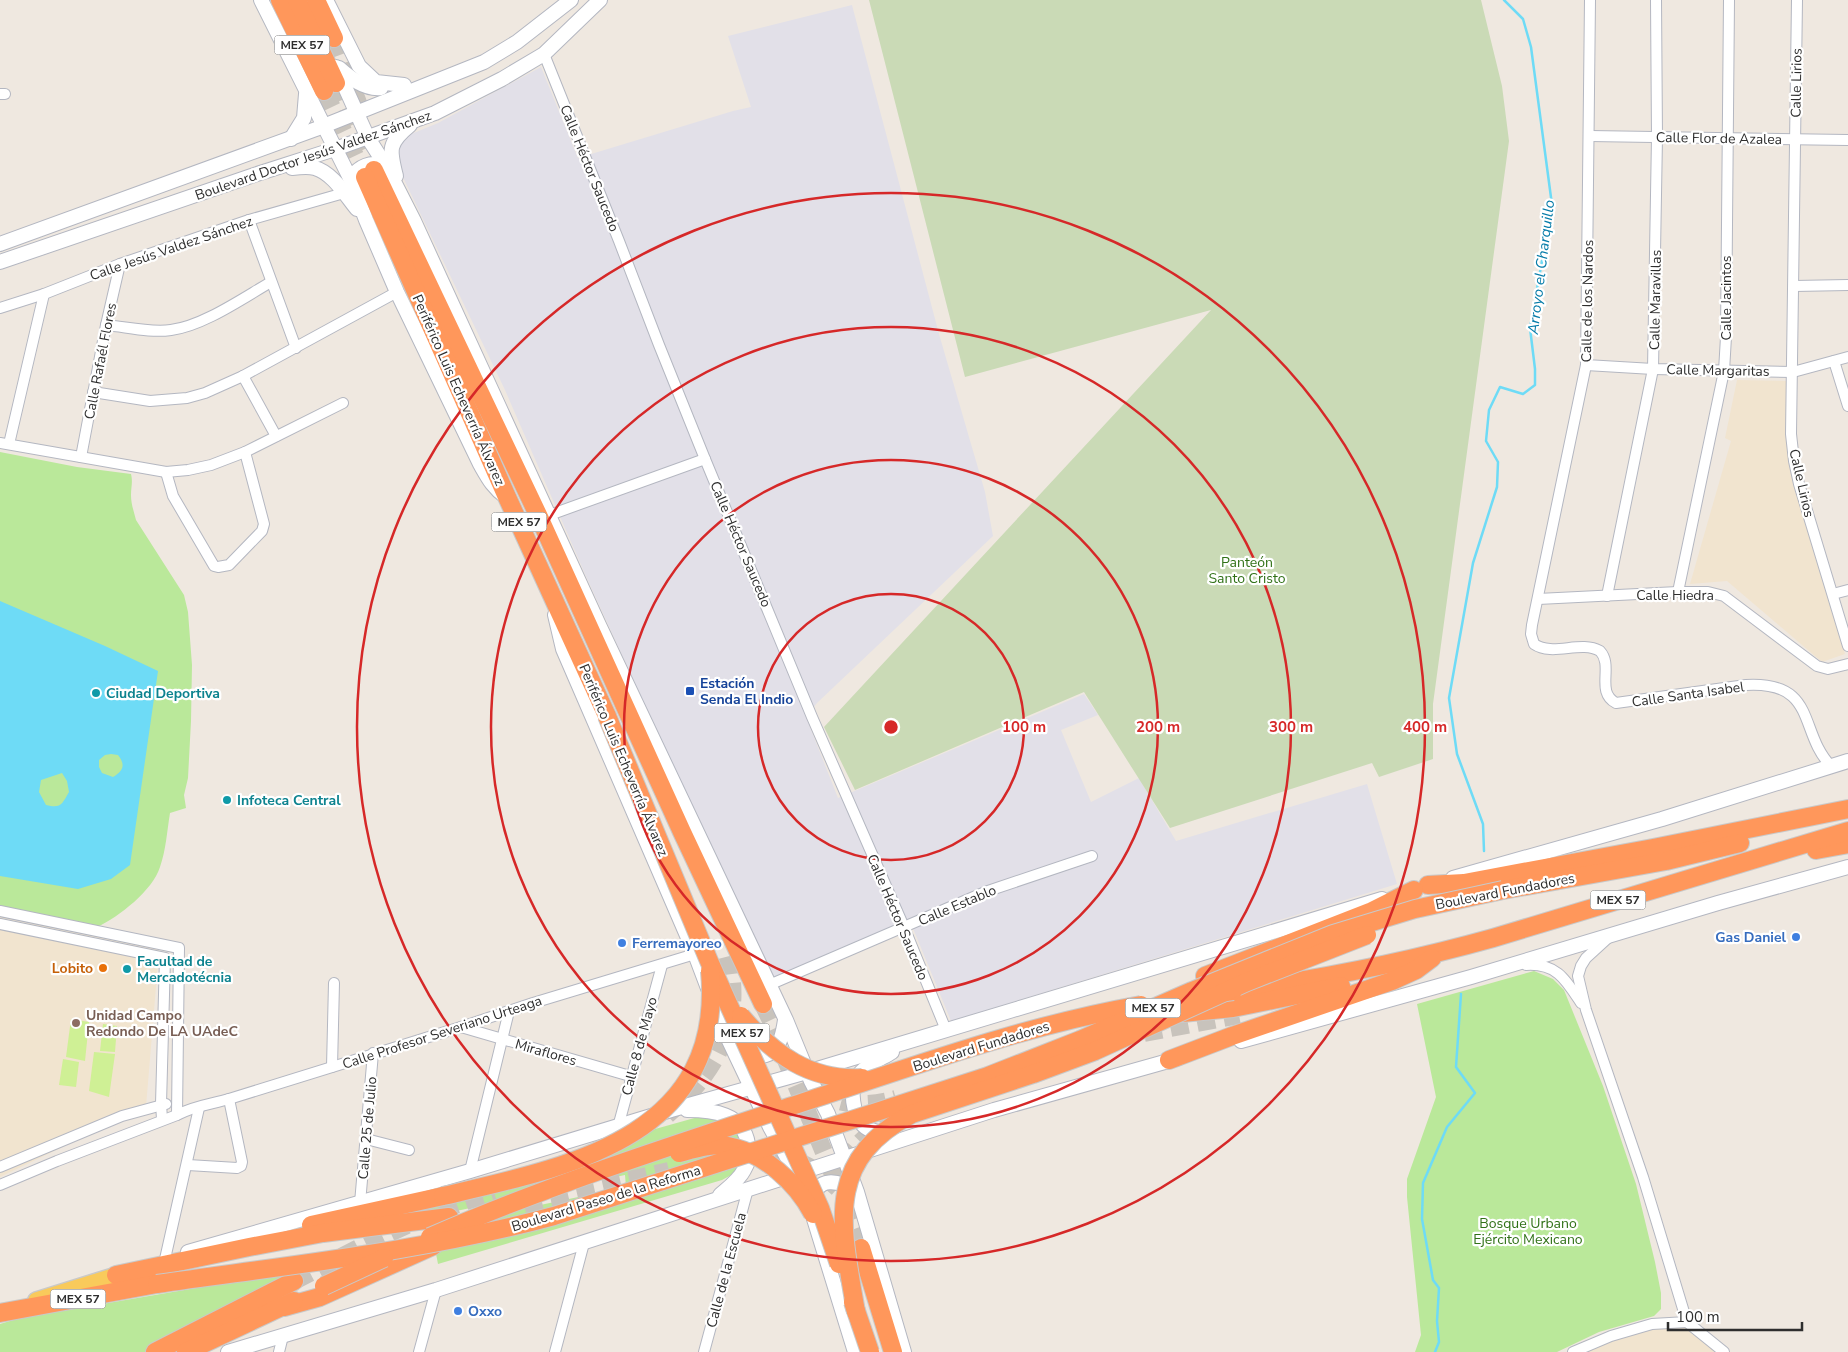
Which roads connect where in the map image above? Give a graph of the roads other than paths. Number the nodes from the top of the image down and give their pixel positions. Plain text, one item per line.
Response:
1 (261, 0) edge
2 (280, 0) edge
3 (297, 0) edge
4 (307, 0) edge
5 (316, 0) edge
6 (326, 0) edge
7 (570, 0) edge
8 (600, 0) edge
9 (1590, 0) edge
10 (1656, 0) edge
11 (1729, 0) edge
12 (1797, 0) edge
13 (334, 38) tunnel mouth
14 (544, 54) junction
15 (335, 64) junction
16 (449, 77) junction
17 (404, 85) junction
18 (323, 88) junction
19 (358, 113) junction
20 (417, 120) junction
21 (323, 127) junction
22 (1590, 136) junction
23 (1657, 137) junction
24 (368, 138) junction
25 (291, 139) junction
26 (1728, 139) junction
27 (1796, 140) junction
28 (1848, 140) edge
29 (335, 149) junction
30 (371, 171) junction
31 (254, 175) junction
32 (344, 193) junction
33 (394, 194) junction
34 (249, 220) junction
35 (366, 220) junction
36 (0, 244) edge
37 (0, 262) edge
38 (120, 264) junction
39 (272, 282) junction
40 (1794, 286) junction
41 (1848, 286) edge
42 (397, 292) junction
43 (44, 294) junction
44 (0, 308) edge
45 (106, 325) junction
46 (296, 348) junction
47 (1848, 357) edge
48 (1834, 361) junction
49 (1586, 366) junction
50 (1653, 370) junction
51 (1724, 370) junction
52 (1793, 372) junction
53 (243, 376) junction
54 (93, 392) junction
55 (343, 403) dead end
56 (1848, 406) edge
57 (276, 436) junction
58 (4, 443) edge
59 (245, 452) junction
60 (81, 457) junction
61 (706, 459) junction
62 (166, 472) junction
63 (507, 497) junction
64 (544, 517) junction
65 (547, 582) junction
66 (1848, 590) edge
67 (1678, 592) junction
68 (1833, 594) junction
69 (1607, 596) junction
70 (1538, 599) junction
71 (1848, 646) edge
72 (1544, 648) joint
73 (1848, 664) edge
74 (1848, 761) edge
75 (1831, 766) junction
76 (1848, 810) edge
77 (1848, 831) edge
78 (682, 832) junction
79 (1848, 844) edge
80 (1092, 856) dead end
81 (1744, 862) junction
82 (1848, 867) edge
83 (1500, 877) junction
84 (1421, 888) junction
85 (0, 911) edge
86 (0, 924) edge
87 (904, 927) junction
88 (1610, 936) junction
89 (1438, 953) junction
90 (727, 954) tunnel mouth
91 (702, 958) junction
92 (662, 965) junction
93 (1510, 966) junction
94 (1410, 967) junction
95 (1205, 976) dead end
96 (334, 983) dead end
97 (769, 985) junction
98 (726, 999) junction
99 (763, 1004) tunnel mouth
100 (1586, 1010) junction
101 (509, 1011) junction
102 (1240, 1015) tunnel mouth
103 (786, 1020) junction
104 (461, 1027) junction
105 (946, 1030) junction
106 (502, 1039) junction
107 (910, 1042) junction
108 (730, 1044) junction
109 (373, 1053) junction
110 (1169, 1060) junction
111 (332, 1067) junction
112 (807, 1072) junction
113 (630, 1076) junction
114 (752, 1088) junction
115 (229, 1099) junction
116 (176, 1102) junction
117 (161, 1104) junction
118 (796, 1105) joint
119 (194, 1108) junction
120 (671, 1110) junction
121 (177, 1115) junction
122 (162, 1119) junction
123 (618, 1127) junction
124 (923, 1131) junction
125 (806, 1136) joint
126 (366, 1139) junction
127 (409, 1150) dead end
128 (843, 1157) junction
129 (188, 1165) junction
130 (0, 1167) edge
131 (470, 1171) junction
132 (797, 1174) junction
133 (0, 1185) edge
134 (748, 1188) junction
135 (857, 1192) junction
136 (716, 1199) junction
137 (360, 1203) junction
138 (811, 1208) junction
139 (449, 1217) dead end
140 (584, 1243) junction
141 (206, 1247) junction
142 (861, 1248) tunnel mouth
143 (165, 1259) junction
144 (116, 1275) junction
145 (294, 1282) tunnel mouth
146 (332, 1287) junction
147 (848, 1289) junction
148 (436, 1290) junction
149 (856, 1312) junction
150 (0, 1313) edge
151 (1687, 1322) junction
152 (283, 1336) junction
153 (155, 1352) edge
154 (186, 1352) edge
155 (228, 1352) edge
156 (279, 1352) edge
157 (419, 1352) edge
158 (555, 1352) edge
159 (704, 1352) edge
160 (855, 1352) edge
161 (870, 1352) edge
162 (893, 1352) edge
163 (904, 1352) edge
164 (1573, 1352) edge
165 (1724, 1352) edge

1 - 18 main road
2 - 18 highway, MEX 57
3 - 18 highway, MEX 57
4 - 15 main road
5 - 13 highway
6 - 17 main road
7 - 16 main road, Boulevard Doctor Jesús Valdez Sánchez
8 - 14 main road, Boulevard Doctor Jesús Valdez Sánchez
9 - 22 street, Calle de los Nardos
10 - 23 street, Calle Maravillas
11 - 26 street, Calle Jacintos
12 - 27 street, Calle Lirios
14 - 20 main road, Boulevard Doctor Jesús Valdez Sánchez
14 - 61 street, Calle Héctor Saucedo
15 - 17 main road
15 - 18 main road
16 - 17 main road
16 - 19 main road, Boulevard Doctor Jesús Valdez Sánchez
18 - 19 main road
18 - 21 main road
18 - 25 main road
19 - 21 main road, Boulevard Doctor Jesús Valdez Sánchez
19 - 24 main road
20 - 24 main road, Boulevard Doctor Jesús Valdez Sánchez
20 - 33 main road
21 - 25 main road, Boulevard Doctor Jesús Valdez Sánchez
21 - 29 main road
22 - 23 street, Calle Flor de Azalea
22 - 49 street, Calle de los Nardos
23 - 26 street, Calle Flor de Azalea
23 - 50 street, Calle Maravillas
24 - 29 main road, Boulevard Doctor Jesús Valdez Sánchez
24 - 30 main road
25 - 36 main road, Boulevard Doctor Jesús Valdez Sánchez
26 - 27 street, Calle Flor de Azalea
26 - 51 street, Calle Jacintos
27 - 28 street, Calle Flor de Azalea
27 - 40 street, Calle Lirios
29 - 30 main road
29 - 31 main road, Boulevard Doctor Jesús Valdez Sánchez
30 - 33 highway, Periférico Luis Echeverría Álvarez / MEX 57
30 - 35 main road
30 - 63 highway, Periférico Luis Echeverría Álvarez / MEX 57
31 - 32 main road
31 - 37 main road, Boulevard Doctor Jesús Valdez Sánchez
32 - 34 street, Calle Jesús Valdez Sánchez
32 - 35 main road
33 - 64 highway, Periférico Luis Echeverría Álvarez / MEX 57
34 - 38 street, Calle Jesús Valdez Sánchez
34 - 39 street
35 - 42 main road
38 - 43 street, Calle Jesús Valdez Sánchez
38 - 45 street, Calle Rafaél Flores
39 - 45 street
39 - 46 street
40 - 41 street
40 - 52 street, Calle Lirios
42 - 46 street
42 - 63 main road
43 - 44 street, Calle Jesús Valdez Sánchez
43 - 58 street
45 - 54 street, Calle Rafaél Flores
46 - 53 street
47 - 48 street, Calle Margaritas
48 - 52 street, Calle Margaritas
48 - 56 street
49 - 50 street, Calle Margaritas
49 - 70 street, Calle de los Nardos
50 - 51 street, Calle Margaritas
50 - 69 street, Calle Maravillas
51 - 52 street, Calle Margaritas
51 - 67 street, Calle Jacintos
52 - 68 street, Calle Lirios
53 - 54 street
53 - 57 street
54 - 60 street, Calle Rafaél Flores
55 - 57 street
57 - 59 street
58 - 60 street
59 - 62 street
59 - 62 street
60 - 62 street
61 - 64 street
61 - 87 street, Calle Héctor Saucedo
63 - 65 highway, Periférico Luis Echeverría Álvarez / MEX 57
64 - 78 highway, Periférico Luis Echeverría Álvarez / MEX 57
64 - 97 main road
65 - 91 highway, Periférico Luis Echeverría Álvarez / MEX 57, bridge
65 - 91 main road
66 - 68 street
67 - 69 street, Calle Hiedra
67 - 73 street, Calle Hiedra
68 - 71 street, Calle Lirios
69 - 70 street, Calle Hiedra
70 - 72 street, Calle de los Nardos
72 - 75 street, Calle Santa Isabel
74 - 75 main road
75 - 83 main road
76 - 83 highway, Boulevard Fundadores / MEX 57
77 - 81 highway, Boulevard Fundadores / MEX 57
78 - 90 highway
78 - 99 highway, Periférico Luis Echeverría Álvarez / MEX 57
79 - 81 highway
80 - 87 street, Calle Establo
81 - 89 highway, Boulevard Fundadores / MEX 57
82 - 88 main road
83 - 84 highway
83 - 125 highway, Boulevard Fundadores / MEX 57, bridge
83 - 149 highway, bridge
84 - 95 highway
84 - 105 main road
85 - 116 street
86 - 117 street
87 - 97 street, Calle Establo
87 - 105 street, Calle Héctor Saucedo
88 - 93 main road
88 - 100 street
89 - 94 highway
89 - 110 highway
89 - 118 highway, Boulevard Fundadores / MEX 57, bridge
91 - 92 street, Calle Profesor Severiano Urteaga
91 - 98 highway, Periférico Luis Echeverría Álvarez / MEX 57, bridge
91 - 108 main road
91 - 141 highway, bridge
92 - 101 street, Calle Profesor Severiano Urteaga
92 - 113 street, Calle 8 de Mayo
93 - 100 street
93 - 110 main road
94 - 98 highway, bridge
94 - 102 highway
96 - 111 street
97 - 103 main road
98 - 147 highway, Periférico Luis Echeverría Álvarez / MEX 57, bridge
100 - 151 street
101 - 104 street, Calle Profesor Severiano Urteaga
101 - 106 street
103 - 108 main road
103 - 112 main road
104 - 106 street, Miraflores
104 - 109 street, Calle Profesor Severiano Urteaga
105 - 107 main road
106 - 113 street, Miraflores
106 - 131 street
107 - 112 main road
107 - 124 main road
108 - 114 main road
109 - 111 street, Calle Profesor Severiano Urteaga
109 - 126 street, Calle 25 de Julio
110 - 124 main road
111 - 115 street, Calle Profesor Severiano Urteaga
112 - 114 main road
112 - 128 main road
113 - 123 street, Calle 8 de Mayo
114 - 120 main road
114 - 132 main road
115 - 119 street, Calle Profesor Severiano Urteaga
115 - 129 street
116 - 117 street
116 - 119 street
116 - 121 street
117 - 122 street
117 - 130 street
118 - 146 highway, Boulevard Paseo de la Reforma / MEX 57, bridge
119 - 121 street, Calle Profesor Severiano Urteaga
119 - 129 street
120 - 123 main road
120 - 136 main road
121 - 122 street, Calle Profesor Severiano Urteaga
122 - 133 street, Calle Profesor Severiano Urteaga
123 - 131 main road
124 - 128 main road
125 - 150 highway, Boulevard Paseo de la Reforma / MEX 57, bridge
126 - 127 street
126 - 137 street, Calle 25 de Julio
128 - 132 main road
128 - 135 main road
129 - 143 street
131 - 137 main road
132 - 134 main road
132 - 138 main road
134 - 136 main road
134 - 159 street, Calle de la Escuela
135 - 138 main road
135 - 163 main road
136 - 140 main road
137 - 141 main road
138 - 160 main road
139 - 144 highway
140 - 148 main road
140 - 158 street
141 - 143 main road
142 - 162 highway
143 - 144 main road
144 - 150 main road, Boulevard Paseo de la Reforma
145 - 153 highway
146 - 147 highway, bridge
146 - 154 highway, Boulevard Paseo de la Reforma / MEX 57
147 - 149 highway, Periférico Luis Echeverría Álvarez / MEX 57, bridge
148 - 152 main road
148 - 157 street
149 - 161 highway, Periférico Luis Echeverría Álvarez / MEX 57, bridge
151 - 164 street
151 - 165 street
152 - 155 main road
152 - 156 street

